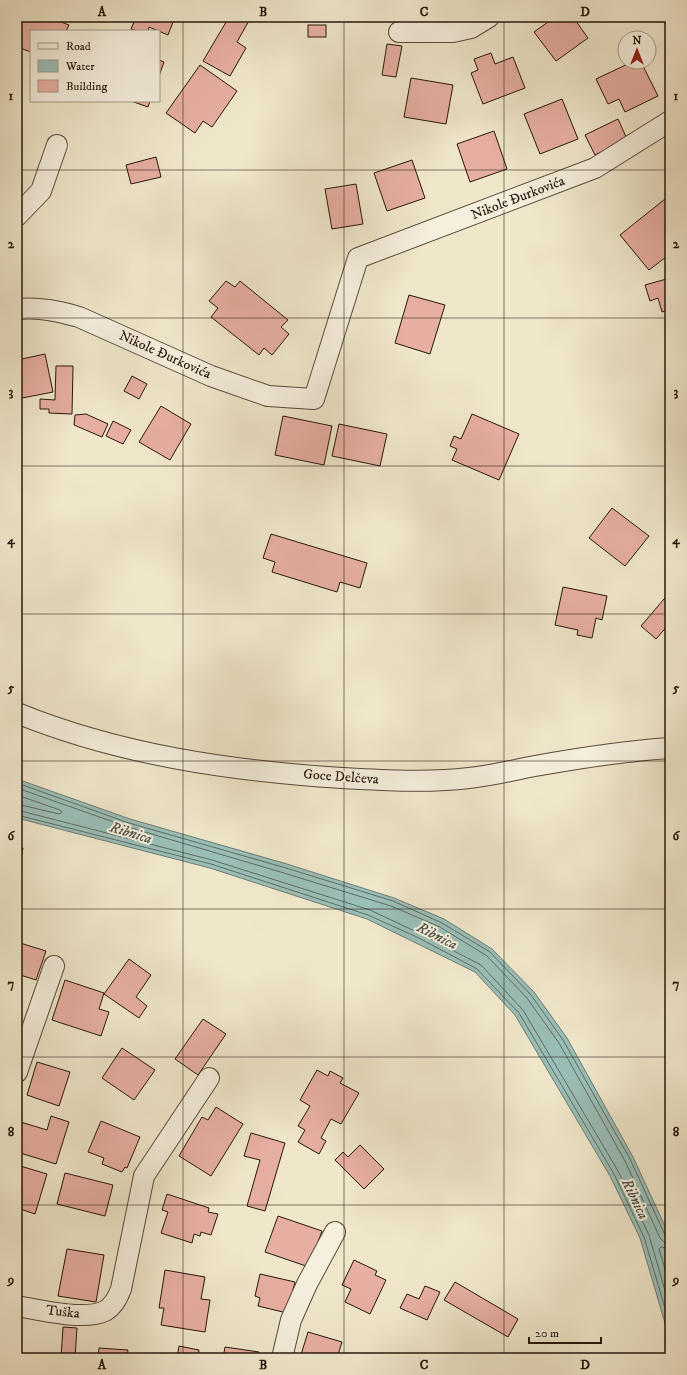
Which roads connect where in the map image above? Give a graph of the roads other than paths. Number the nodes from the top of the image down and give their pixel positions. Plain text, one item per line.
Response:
1 (489, 17) edge
2 (399, 32) dead end
3 (670, 121) edge
4 (57, 145) dead end
5 (17, 216) edge
6 (17, 309) edge
7 (17, 713) edge
8 (670, 748) edge
9 (54, 966) dead end
10 (17, 1072) edge
11 (209, 1078) dead end
12 (335, 1232) dead end
13 (17, 1306) edge
14 (282, 1358) edge

1 - 2 street
3 - 6 street, Nikole Đurkovića
4 - 5 street
7 - 8 street, Goce Delčeva
9 - 10 street
11 - 13 street, Tuška
12 - 14 street

